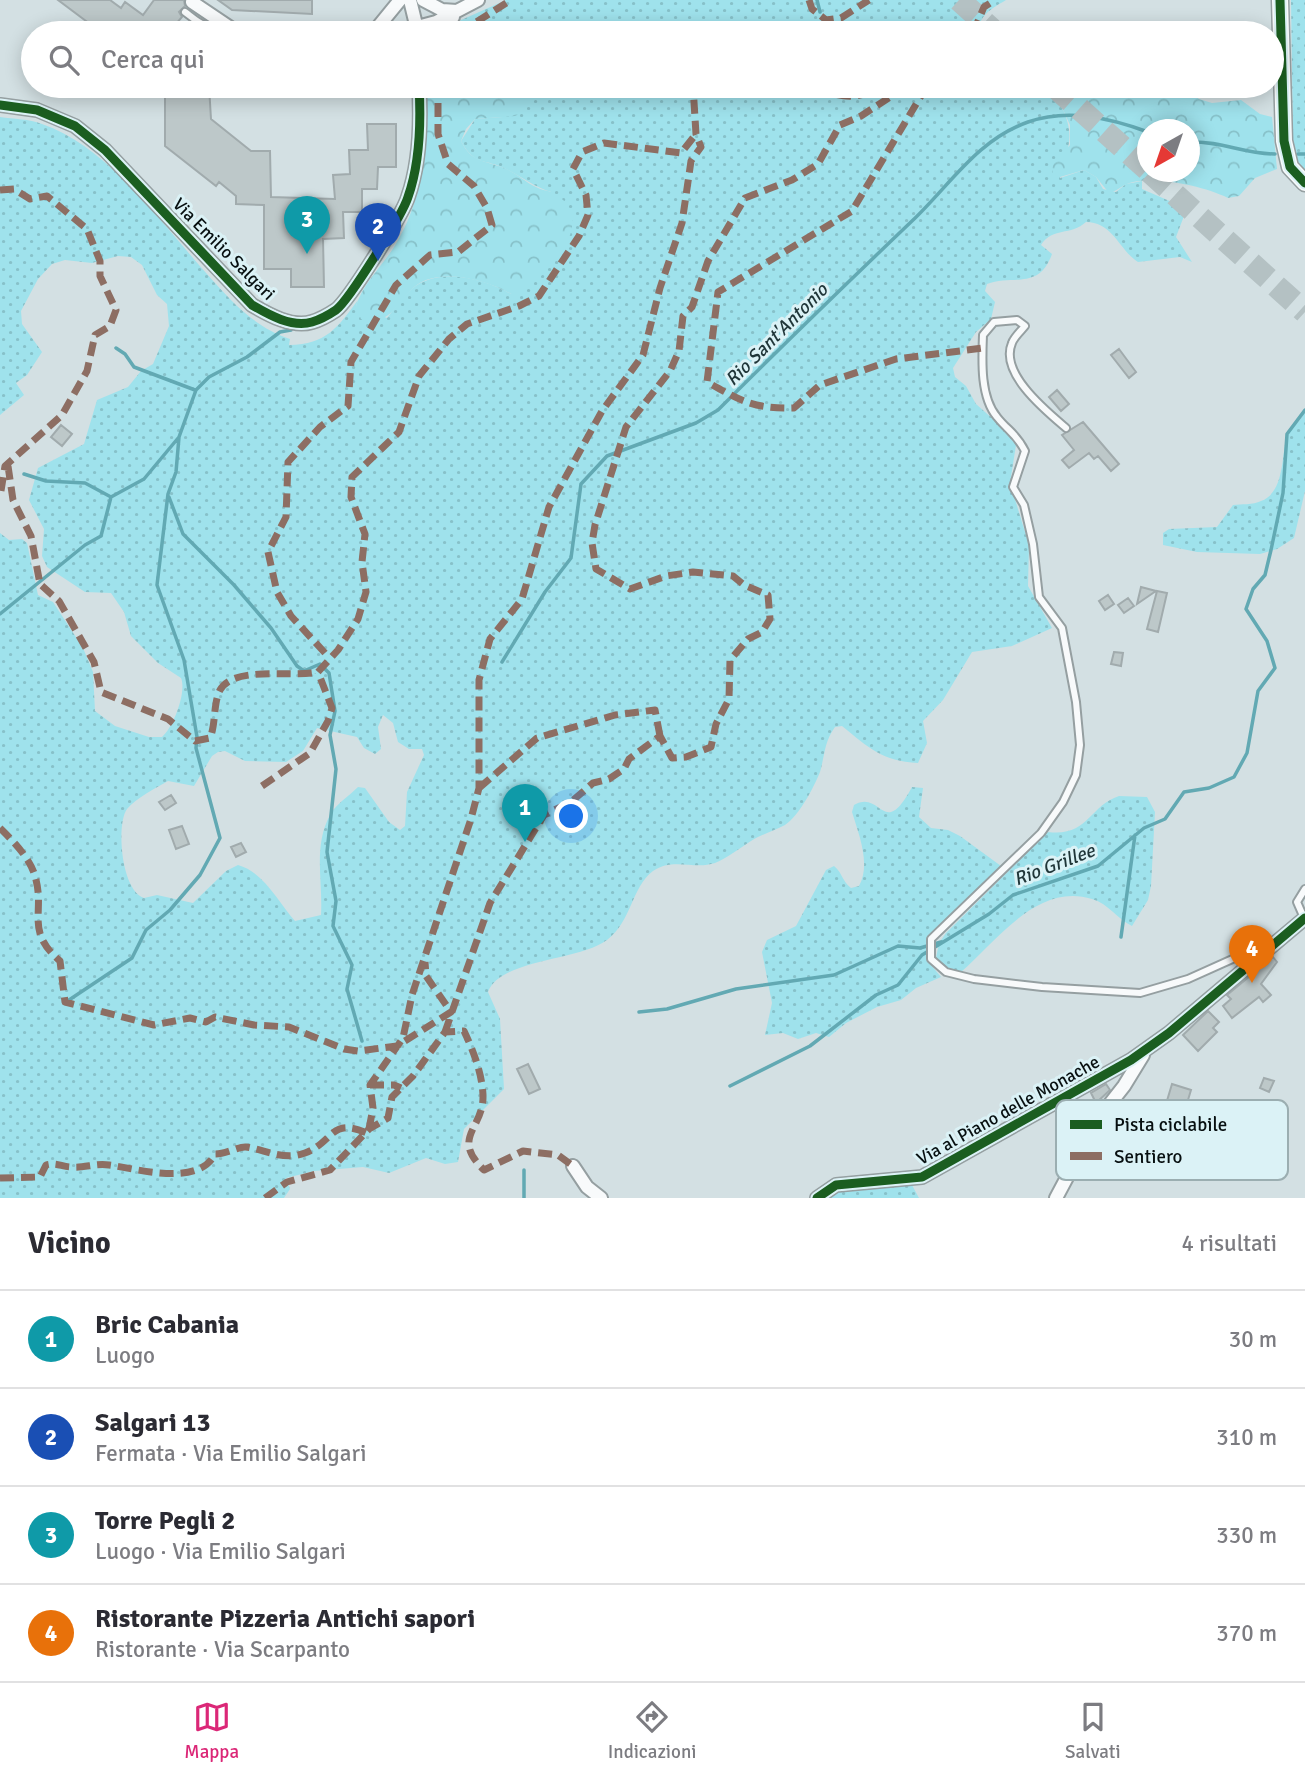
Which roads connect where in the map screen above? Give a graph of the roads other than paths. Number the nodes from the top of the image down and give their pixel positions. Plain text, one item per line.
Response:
1 (400, 0) edge
2 (410, 0) edge
3 (423, 0) edge
4 (478, 0) edge
5 (1280, 0) edge
6 (189, 7) dead end
7 (458, 11) junction
8 (215, 21) edge
9 (383, 21) edge
10 (415, 21) edge
11 (438, 21) edge
12 (449, 21) edge
13 (1281, 21) edge
14 (419, 98) edge
15 (1283, 98) edge
16 (0, 105) edge
17 (1305, 183) edge
18 (1066, 428) dead end
19 (1305, 889) edge
20 (1304, 918) edge
21 (1282, 938) junction
22 (1147, 1048) junction
23 (1060, 1100) edge
24 (1113, 1100) edge
25 (1056, 1102) edge
26 (573, 1166) dead end
27 (1066, 1180) edge
28 (601, 1198) edge
29 (817, 1198) edge
30 (1056, 1198) edge

1 - 9 street
2 - 10 street
3 - 7 street
4 - 7 street
5 - 13 street
6 - 8 street
7 - 11 street
7 - 12 street
14 - 16 street, Via Emilio Salgari
15 - 17 street
18 - 21 lane
19 - 20 lane
20 - 21 street, Via al Piano delle Monache
21 - 22 street, Via al Piano delle Monache
22 - 23 street, Via al Piano delle Monache
22 - 24 street
25 - 29 street, Via al Piano delle Monache
26 - 28 street
27 - 30 street

